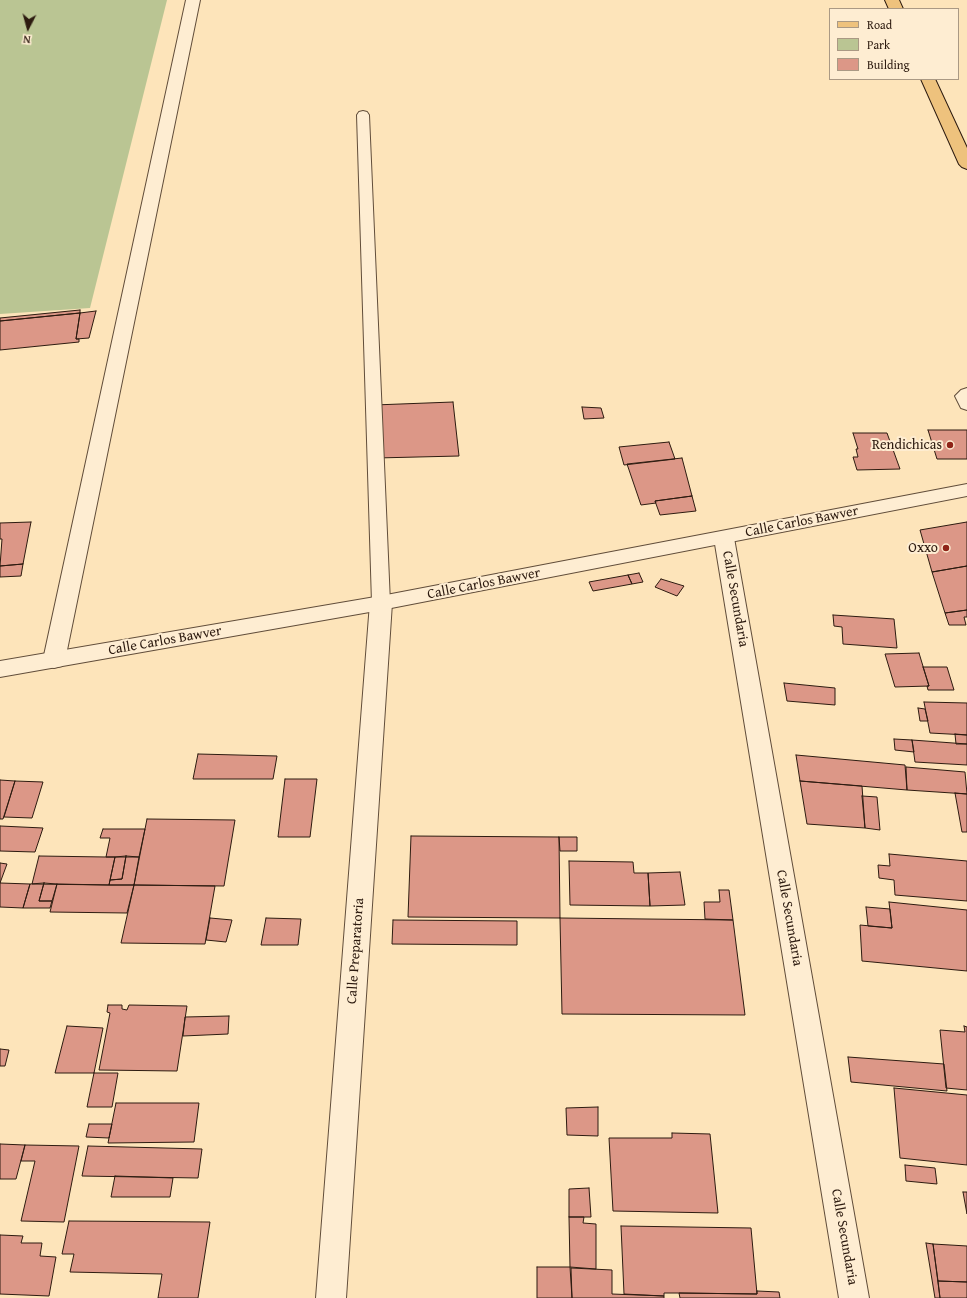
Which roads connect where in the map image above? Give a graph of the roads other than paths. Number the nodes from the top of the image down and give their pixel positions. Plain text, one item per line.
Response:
1 (193, 0) edge
2 (928, 80) edge
3 (363, 115) dead end
4 (967, 164) edge
5 (967, 393) edge
6 (967, 405) edge
7 (967, 490) edge
8 (724, 538) junction
9 (381, 603) junction
10 (54, 660) junction
11 (0, 669) edge
12 (331, 1298) edge
13 (854, 1298) edge

1 - 10 street
2 - 4 main road
3 - 9 lane
5 - 6 lane
7 - 8 street, Calle Carlos Bawver
8 - 9 street, Calle Carlos Bawver
8 - 13 street, Calle Secundaria
9 - 10 street, Calle Carlos Bawver
9 - 12 street, Calle Preparatoria
10 - 11 street, Calle Carlos Bawver

